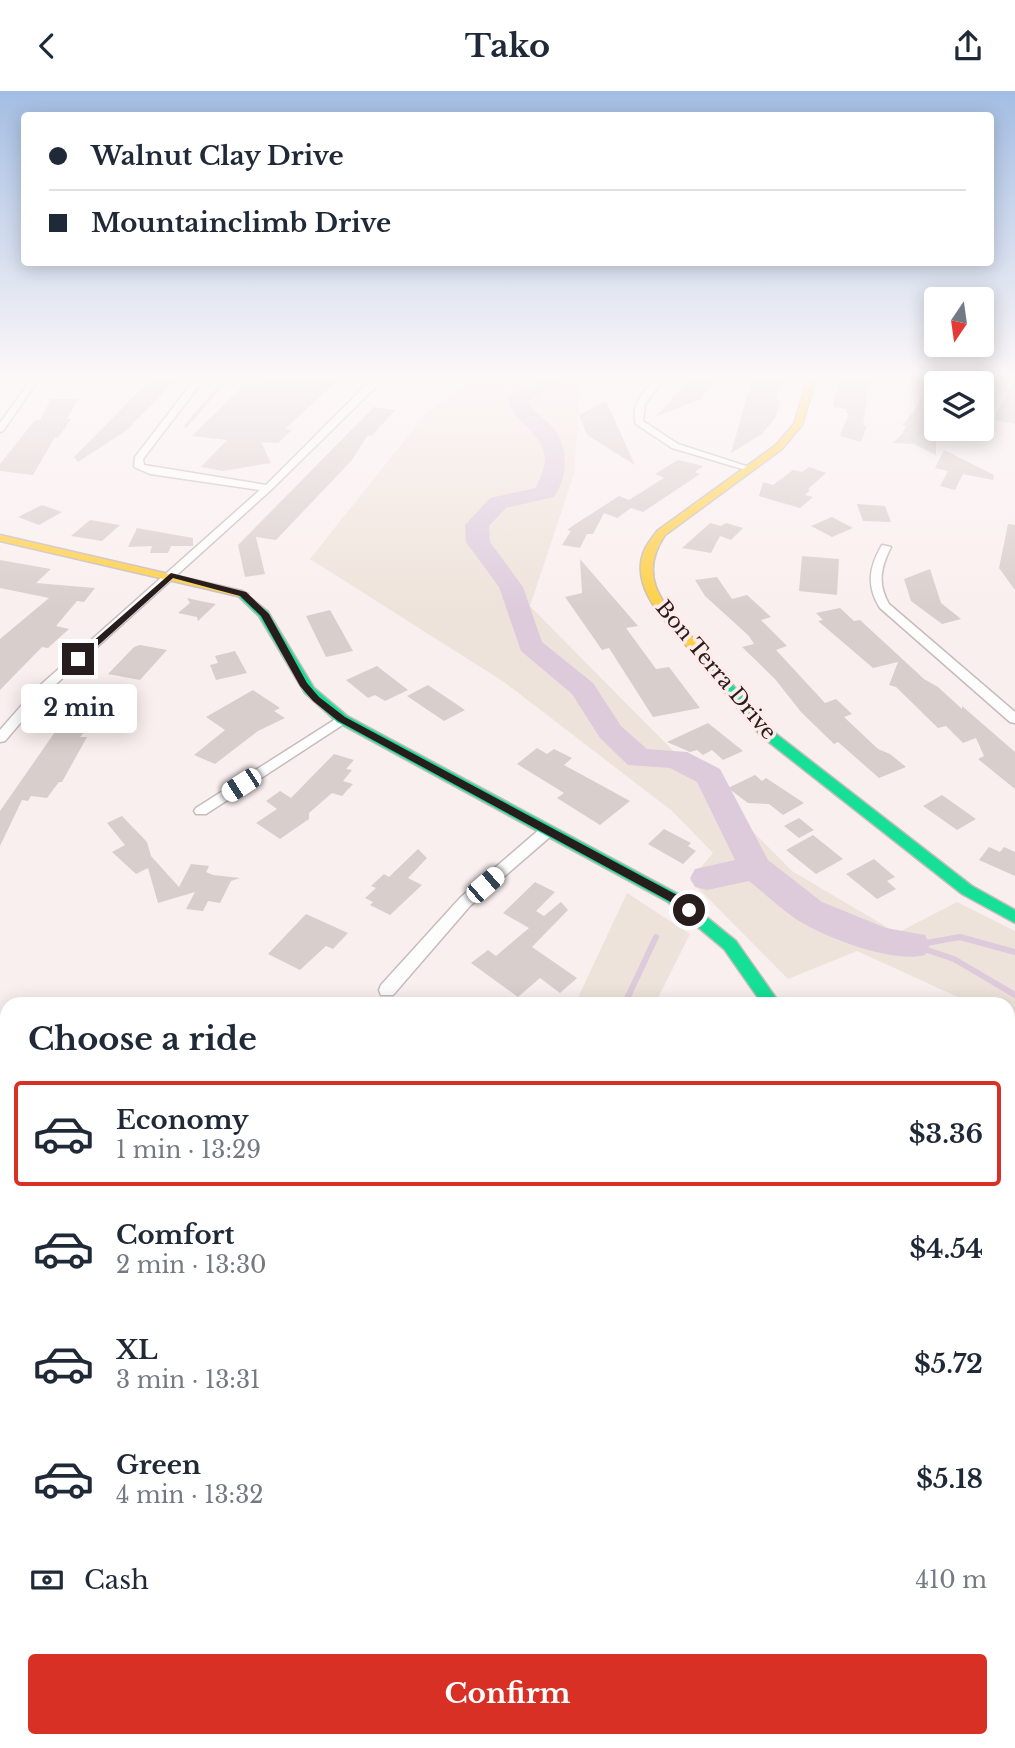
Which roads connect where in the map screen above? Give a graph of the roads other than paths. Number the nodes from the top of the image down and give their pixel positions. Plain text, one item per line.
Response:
1 (140, 456) edge
2 (300, 456) edge
3 (707, 456) edge
4 (765, 456) edge
5 (746, 469) junction
6 (268, 488) junction
7 (0, 538) edge
8 (886, 547) dead end
9 (171, 576) junction
10 (342, 719) junction
11 (1015, 719) edge
12 (0, 738) edge
13 (201, 811) dead end
14 (546, 831) junction
15 (1015, 917) edge
16 (387, 989) dead end
17 (768, 997) edge

1 - 6 street
2 - 6 street
3 - 5 street
4 - 5 street, Bon Terra Drive
5 - 15 street, Bon Terra Drive
6 - 9 street
7 - 9 street
8 - 11 street
9 - 10 street
9 - 12 street
10 - 13 street
10 - 14 street
14 - 16 street
14 - 17 street

